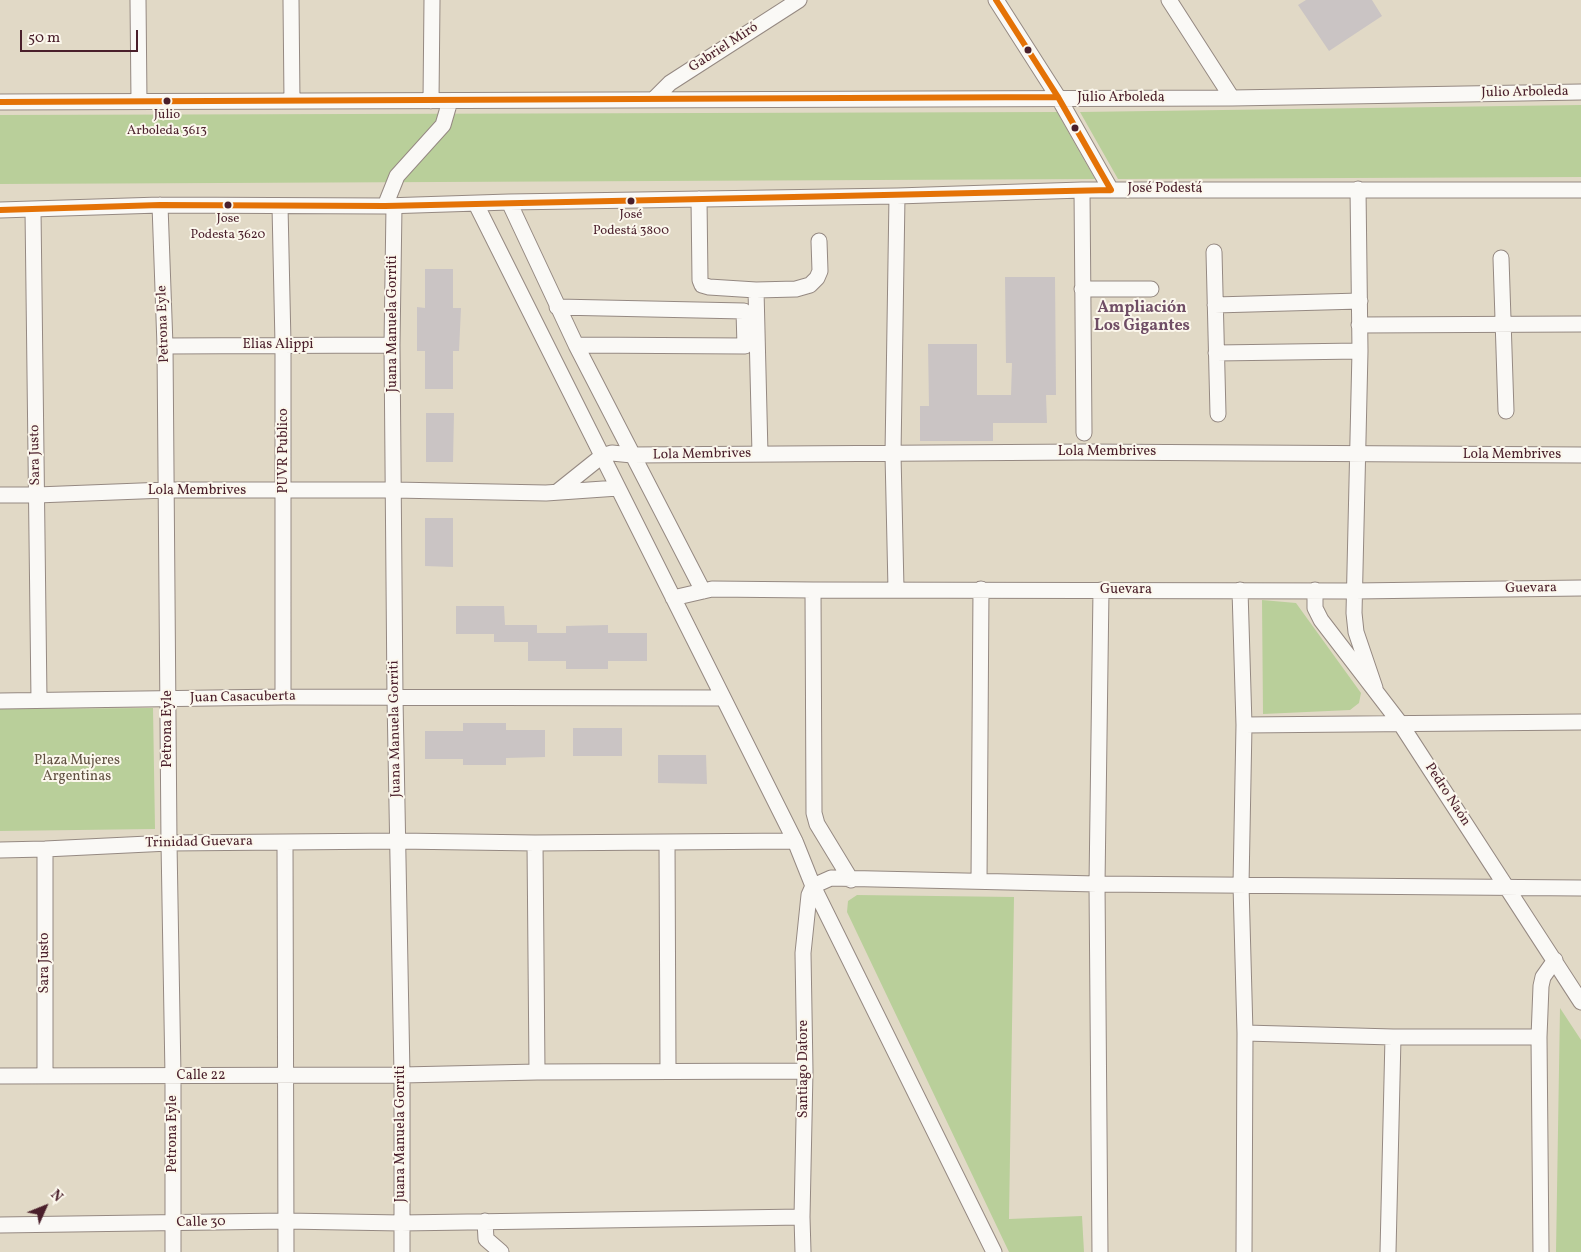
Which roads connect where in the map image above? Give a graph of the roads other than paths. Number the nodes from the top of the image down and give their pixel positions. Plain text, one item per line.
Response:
1 (138, 0) edge
2 (291, 0) edge
3 (432, 0) edge
4 (799, 0) edge
5 (996, 0) edge
6 (1169, 0) edge
7 (1581, 92) edge
8 (1058, 97) junction
9 (1232, 98) junction
10 (653, 100) junction
11 (139, 101) junction
12 (292, 101) junction
13 (431, 101) junction
14 (450, 101) junction
15 (0, 102) edge
16 (1358, 189) junction
17 (1082, 190) junction
18 (1112, 190) junction
19 (1581, 190) edge
20 (897, 196) junction
21 (700, 198) junction
22 (509, 202) junction
23 (476, 204) junction
24 (160, 205) junction
25 (280, 206) junction
26 (389, 206) junction
27 (0, 210) edge
28 (33, 210) junction
29 (819, 240) dead end
30 (1214, 252) dead end
31 (1500, 258) dead end
32 (1082, 289) junction
33 (1151, 289) dead end
34 (756, 290) junction
35 (1360, 301) junction
36 (1214, 305) junction
37 (557, 307) junction
38 (1503, 324) junction
39 (1581, 324) edge
40 (1360, 325) junction
41 (283, 344) junction
42 (392, 344) junction
43 (576, 345) junction
44 (165, 346) junction
45 (1360, 351) junction
46 (1216, 353) junction
47 (1506, 411) dead end
48 (1218, 414) dead end
49 (1084, 433) dead end
50 (760, 454) junction
51 (894, 454) junction
52 (1357, 454) junction
53 (632, 455) junction
54 (1581, 455) edge
55 (602, 456) junction
56 (618, 488) junction
57 (166, 490) junction
58 (394, 490) junction
59 (284, 491) junction
60 (557, 492) junction
61 (0, 495) edge
62 (37, 495) junction
63 (1581, 588) edge
64 (896, 589) junction
65 (812, 590) junction
66 (981, 590) junction
67 (1101, 590) junction
68 (1240, 590) junction
69 (1315, 590) junction
70 (703, 591) junction
71 (1355, 591) junction
72 (673, 598) junction
73 (1374, 688) junction
74 (283, 697) junction
75 (395, 698) junction
76 (723, 698) junction
77 (168, 699) junction
78 (39, 700) junction
79 (0, 701) edge
80 (1581, 722) edge
81 (1400, 723) junction
82 (1244, 725) junction
83 (399, 840) junction
84 (795, 841) junction
85 (285, 842) junction
86 (667, 842) junction
87 (169, 843) junction
88 (535, 843) junction
89 (45, 849) junction
90 (0, 850) edge
91 (851, 880) junction
92 (979, 882) junction
93 (1097, 884) junction
94 (1241, 885) junction
95 (813, 886) junction
96 (1508, 888) junction
97 (1581, 888) edge
98 (1554, 960) junction
99 (1581, 1002) edge
100 (1245, 1033) junction
101 (1539, 1036) junction
102 (1393, 1037) junction
103 (668, 1071) junction
104 (805, 1071) junction
105 (537, 1072) junction
106 (285, 1075) junction
107 (402, 1075) junction
108 (0, 1076) edge
109 (45, 1076) junction
110 (173, 1076) junction
111 (802, 1217) junction
112 (286, 1221) junction
113 (485, 1221) junction
114 (401, 1222) junction
115 (172, 1223) junction
116 (0, 1225) edge
117 (173, 1252) edge
118 (286, 1252) edge
119 (402, 1252) edge
120 (502, 1252) edge
121 (803, 1252) edge
122 (994, 1252) edge
123 (1100, 1252) edge
124 (1244, 1252) edge
125 (1388, 1252) edge
126 (1541, 1252) edge

1 - 11 street
2 - 12 street
3 - 13 street
4 - 10 street, Gabriel Miró
5 - 8 street
6 - 9 street
7 - 9 street, Julio Arboleda
8 - 9 street, Julio Arboleda
8 - 10 street, Julio Arboleda
8 - 18 street
10 - 14 street, Julio Arboleda
11 - 12 street, Julio Arboleda
11 - 15 street, Julio Arboleda
12 - 13 street, Julio Arboleda
13 - 14 street, Julio Arboleda
14 - 26 street
16 - 18 street, José Podestá
16 - 19 street, José Podestá
16 - 35 street
17 - 18 street, José Podestá
17 - 20 street, José Podestá
17 - 32 street
20 - 21 street, José Podestá
20 - 51 street
21 - 22 street, José Podestá
21 - 34 street
22 - 23 street, José Podestá
22 - 37 street
23 - 26 street, José Podestá
23 - 55 street
24 - 25 street, José Podestá
24 - 28 street, José Podestá
24 - 44 street, Petrona Eyle
25 - 26 street, José Podestá
25 - 41 street, PUVR Publico
26 - 42 street, Juana Manuela Gorriti
27 - 28 street, José Podestá
28 - 62 street, Sara Justo
29 - 34 street
30 - 36 street
31 - 38 street
32 - 33 street
32 - 49 street
34 - 50 street
35 - 36 street
35 - 40 street
36 - 46 street
37 - 43 street
37 - 43 street
38 - 39 street
38 - 40 street
38 - 47 street
40 - 45 street
41 - 42 street, Elias Alippi
41 - 44 street, Elias Alippi
41 - 59 street, PUVR Publico
42 - 58 street, Juana Manuela Gorriti
43 - 53 street
44 - 57 street, Petrona Eyle
45 - 46 street
45 - 52 street
46 - 48 street
50 - 51 street, Lola Membrives
50 - 53 street, Lola Membrives
51 - 52 street, Lola Membrives
51 - 64 street
52 - 54 street, Lola Membrives
52 - 71 street
53 - 55 street, Lola Membrives
53 - 70 street
55 - 56 street
55 - 60 street
56 - 60 street, Lola Membrives
56 - 72 street
57 - 59 street, Lola Membrives
57 - 62 street, Lola Membrives
57 - 77 street, Petrona Eyle
58 - 59 street, Lola Membrives
58 - 60 street, Lola Membrives
58 - 75 street, Juana Manuela Gorriti
59 - 74 street, PUVR Publico
61 - 62 street, Lola Membrives
62 - 78 street, Sara Justo
63 - 71 street, Guevara
64 - 65 street, Guevara
64 - 66 street, Guevara
65 - 70 street, Guevara
65 - 91 street
66 - 67 street, Guevara
66 - 92 street
67 - 68 street, Guevara
67 - 93 street
68 - 69 street, Guevara
68 - 82 street
69 - 71 street, Guevara
69 - 73 street, Pedro Naón
70 - 72 street, Guevara
71 - 73 street
72 - 76 street
73 - 81 street, Pedro Naón
74 - 75 street, Juan Casacuberta
74 - 77 street, Juan Casacuberta
75 - 76 street, Juan Casacuberta
75 - 83 street, Juana Manuela Gorriti
76 - 84 street
77 - 78 street, Juan Casacuberta
77 - 87 street, Petrona Eyle
78 - 79 street, Juan Casacuberta
80 - 81 street
81 - 82 street
81 - 96 street, Pedro Naón
82 - 94 street
83 - 85 street, Trinidad Guevara
83 - 88 street, Trinidad Guevara
83 - 107 street, Juana Manuela Gorriti
84 - 86 street, Trinidad Guevara
84 - 95 street
85 - 87 street, Trinidad Guevara
85 - 106 street
86 - 88 street, Trinidad Guevara
86 - 103 street
87 - 89 street, Trinidad Guevara
87 - 110 street, Petrona Eyle
88 - 105 street
89 - 90 street, Trinidad Guevara
89 - 109 street, Sara Justo
91 - 92 street
91 - 95 street
92 - 93 street
93 - 94 street
93 - 123 street
94 - 96 street
94 - 100 street
95 - 104 street, Santiago Datore
95 - 122 street
96 - 97 street
96 - 98 street, Pedro Naón
98 - 99 street, Pedro Naón
98 - 101 street
100 - 102 street
100 - 124 street
101 - 102 street
101 - 126 street
102 - 125 street
103 - 104 street, Calle 22
103 - 105 street, Calle 22
104 - 111 street, Santiago Datore
105 - 107 street, Calle 22
106 - 107 street, Calle 22
106 - 110 street, Calle 22
106 - 112 street
107 - 114 street, Juana Manuela Gorriti
108 - 109 street, Calle 22
109 - 110 street, Calle 22
110 - 115 street, Petrona Eyle
111 - 113 street, Calle 30
111 - 121 street, Santiago Datore
112 - 114 street, Calle 30
112 - 115 street, Calle 30
112 - 118 street
113 - 114 street, Calle 30
113 - 120 street
114 - 119 street, Juana Manuela Gorriti
115 - 116 street, Calle 30
115 - 117 street, Petrona Eyle

